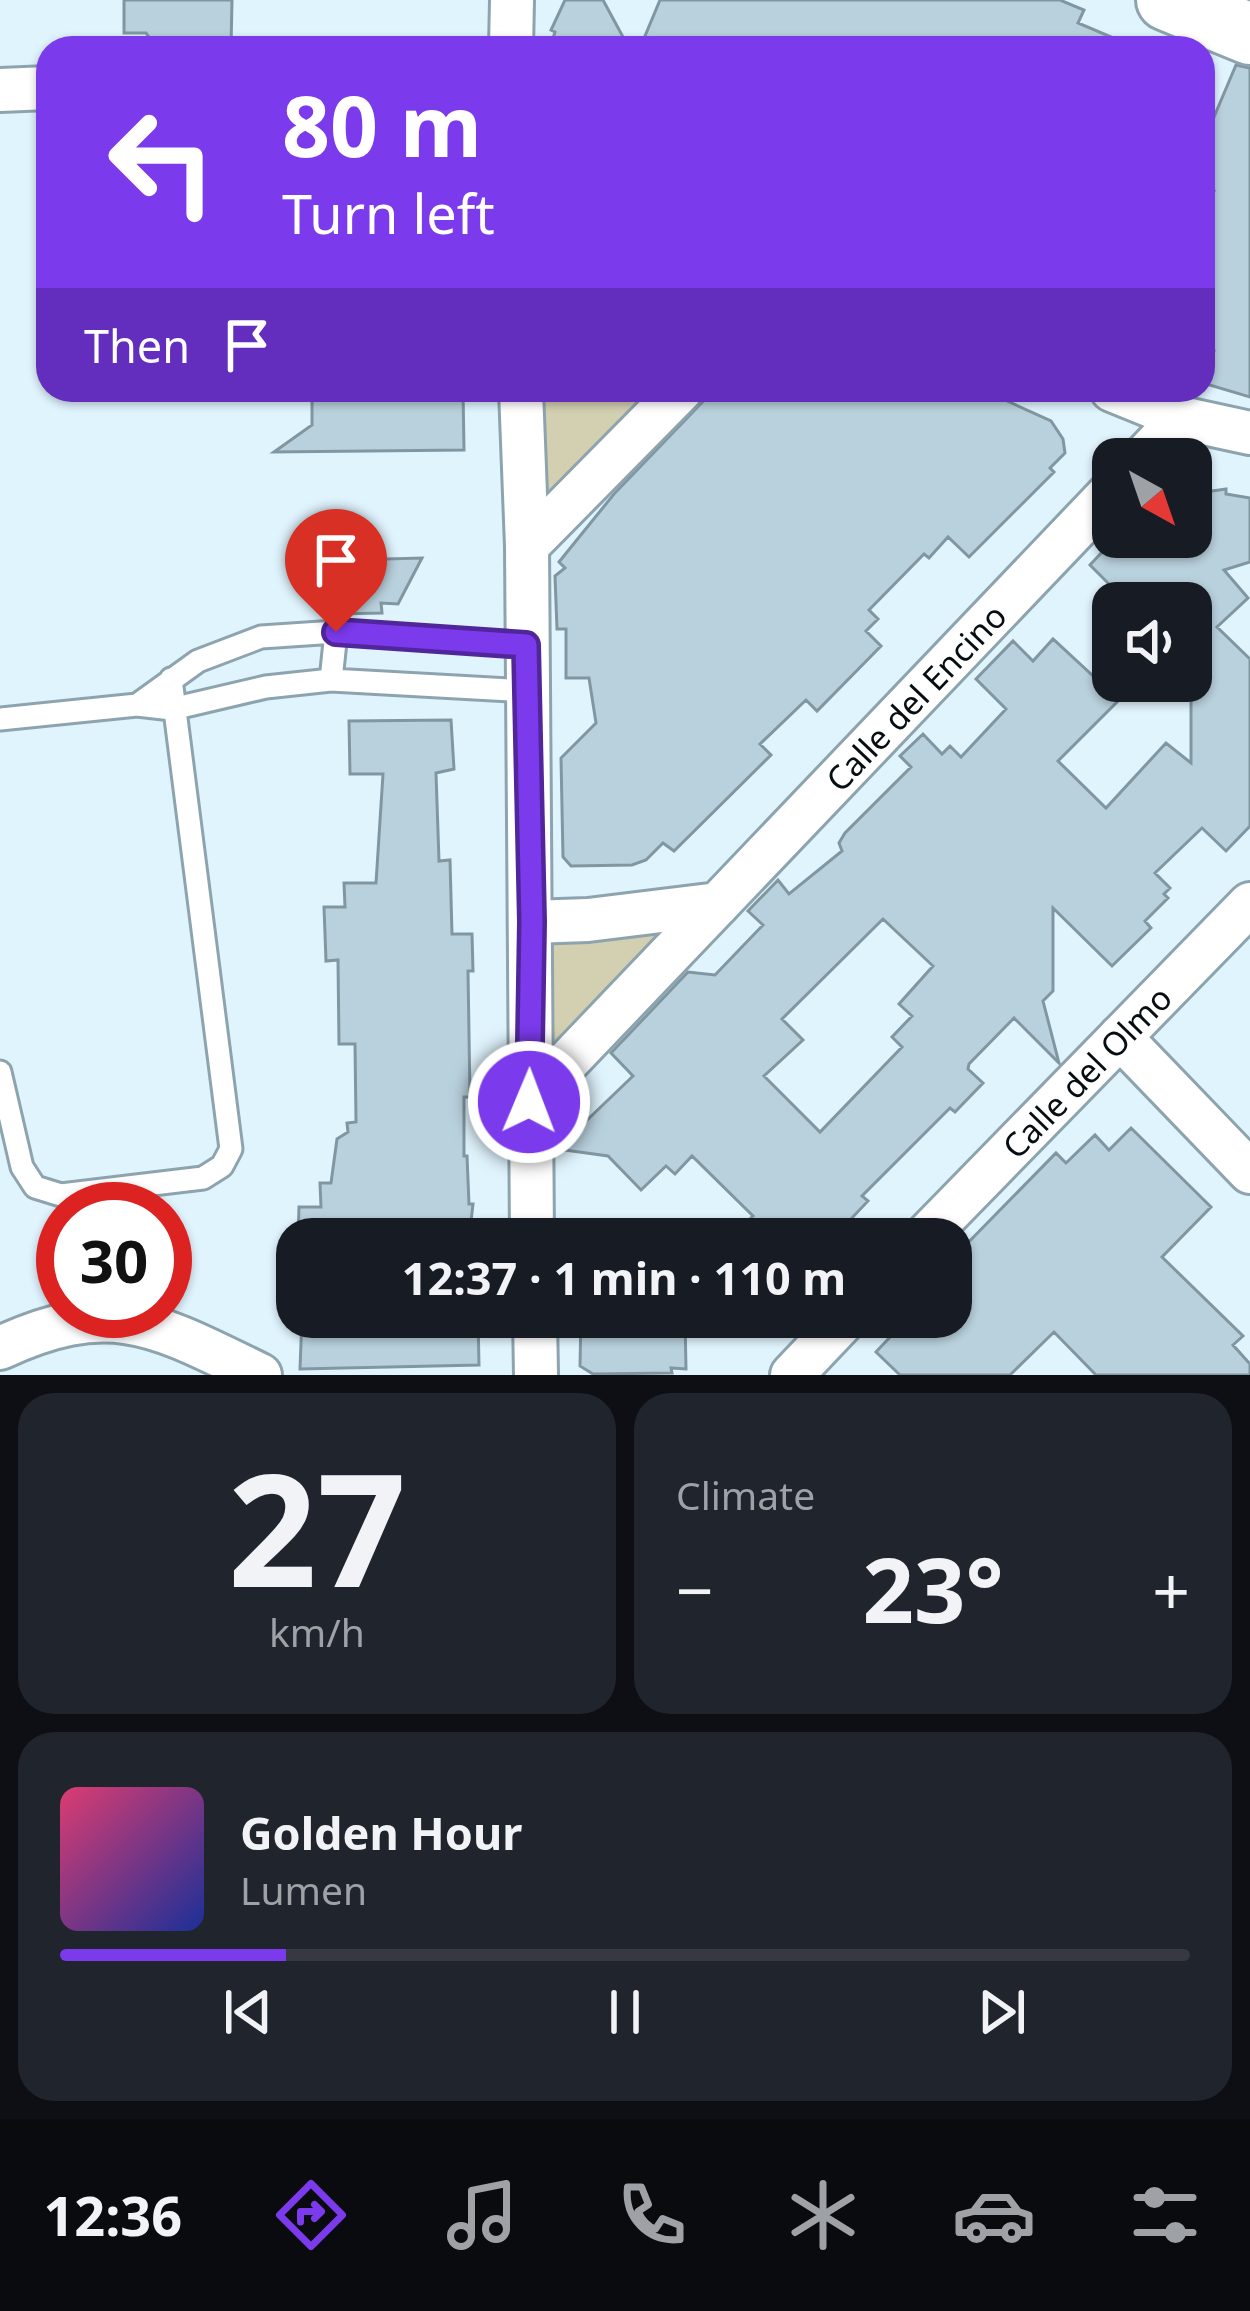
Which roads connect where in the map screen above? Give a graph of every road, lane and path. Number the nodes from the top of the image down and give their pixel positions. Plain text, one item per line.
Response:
1 (512, 0) edge
2 (1167, 0) edge
3 (1250, 34) edge
4 (511, 36) edge
5 (36, 88) edge
6 (0, 90) edge
7 (521, 402) edge
8 (669, 402) edge
9 (1142, 402) edge
10 (1181, 418) junction
11 (1250, 433) edge
12 (1162, 438) edge
13 (1092, 512) edge
14 (527, 546) junction
15 (336, 632) junction
16 (526, 645) junction
17 (171, 679) junction
18 (331, 680) junction
19 (526, 691) junction
20 (137, 704) junction
21 (172, 709) junction
22 (0, 719) edge
23 (718, 904) junction
24 (1250, 904) edge
25 (532, 922) junction
26 (1120, 1037) junction
27 (0, 1072) edge
28 (529, 1102) junction
29 (1250, 1172) edge
30 (532, 1218) edge
31 (943, 1218) edge
32 (535, 1338) edge
33 (827, 1338) edge
34 (0, 1348) edge
35 (260, 1375) edge
36 (536, 1375) edge
37 (793, 1375) edge

1 - 4 street
2 - 3 street
5 - 6 street
7 - 14 street
8 - 14 street
9 - 10 street
10 - 11 street
10 - 12 street
13 - 23 street, Calle del Encino
14 - 16 street
15 - 16 lane
15 - 17 lane
15 - 18 lane
16 - 19 street
17 - 20 lane
17 - 21 lane
18 - 19 lane
18 - 21 lane
19 - 25 street
20 - 21 lane
20 - 22 lane
21 - 27 lane
23 - 25 street
23 - 28 street, Calle del Encino
24 - 26 street, Calle del Olmo
25 - 28 street
26 - 29 street
26 - 31 street, Calle del Olmo
28 - 30 street
32 - 36 street
33 - 37 street
34 - 35 street

